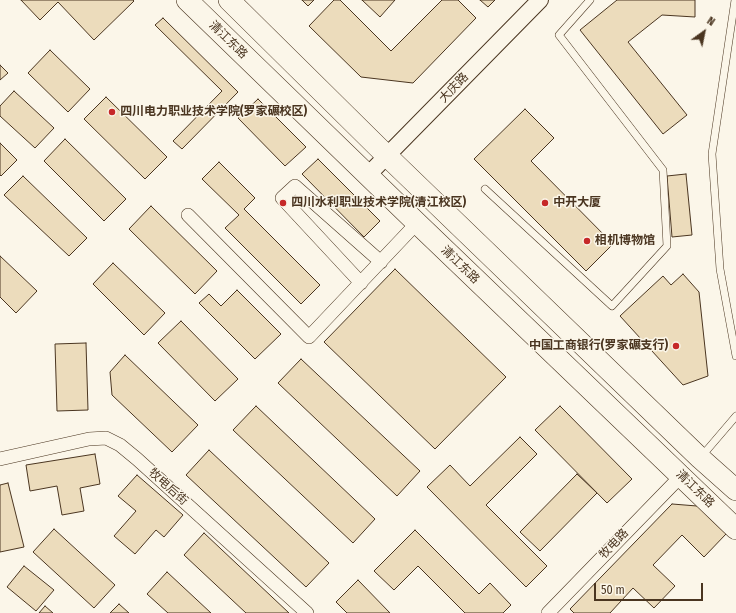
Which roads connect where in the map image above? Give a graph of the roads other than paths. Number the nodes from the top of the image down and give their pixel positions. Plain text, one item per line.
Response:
1 (187, 0) edge
2 (229, 0) edge
3 (540, 0) edge
4 (590, 0) edge
5 (735, 0) edge
6 (387, 156) junction
7 (367, 176) junction
8 (485, 189) dead end
9 (188, 215) dead end
10 (417, 224) junction
11 (381, 262) junction
12 (361, 282) junction
13 (736, 356) edge
14 (736, 416) edge
15 (700, 458) junction
16 (0, 459) edge
17 (681, 476) junction
18 (734, 485) edge
19 (736, 529) edge
20 (307, 613) edge
21 (548, 613) edge

1 - 7 main road, 清江东路
2 - 6 main road
3 - 6 street, 大庆路
4 - 8 lane
5 - 13 lane
6 - 7 street, 大庆路
6 - 15 main road
7 - 10 main road, 清江东路
9 - 12 street
10 - 11 street
10 - 17 main road, 清江东路
11 - 12 street
11 - 12 street
14 - 15 lane
15 - 18 main road
16 - 20 street, 牧电后街
17 - 19 main road, 清江东路
17 - 21 street, 牧电路

